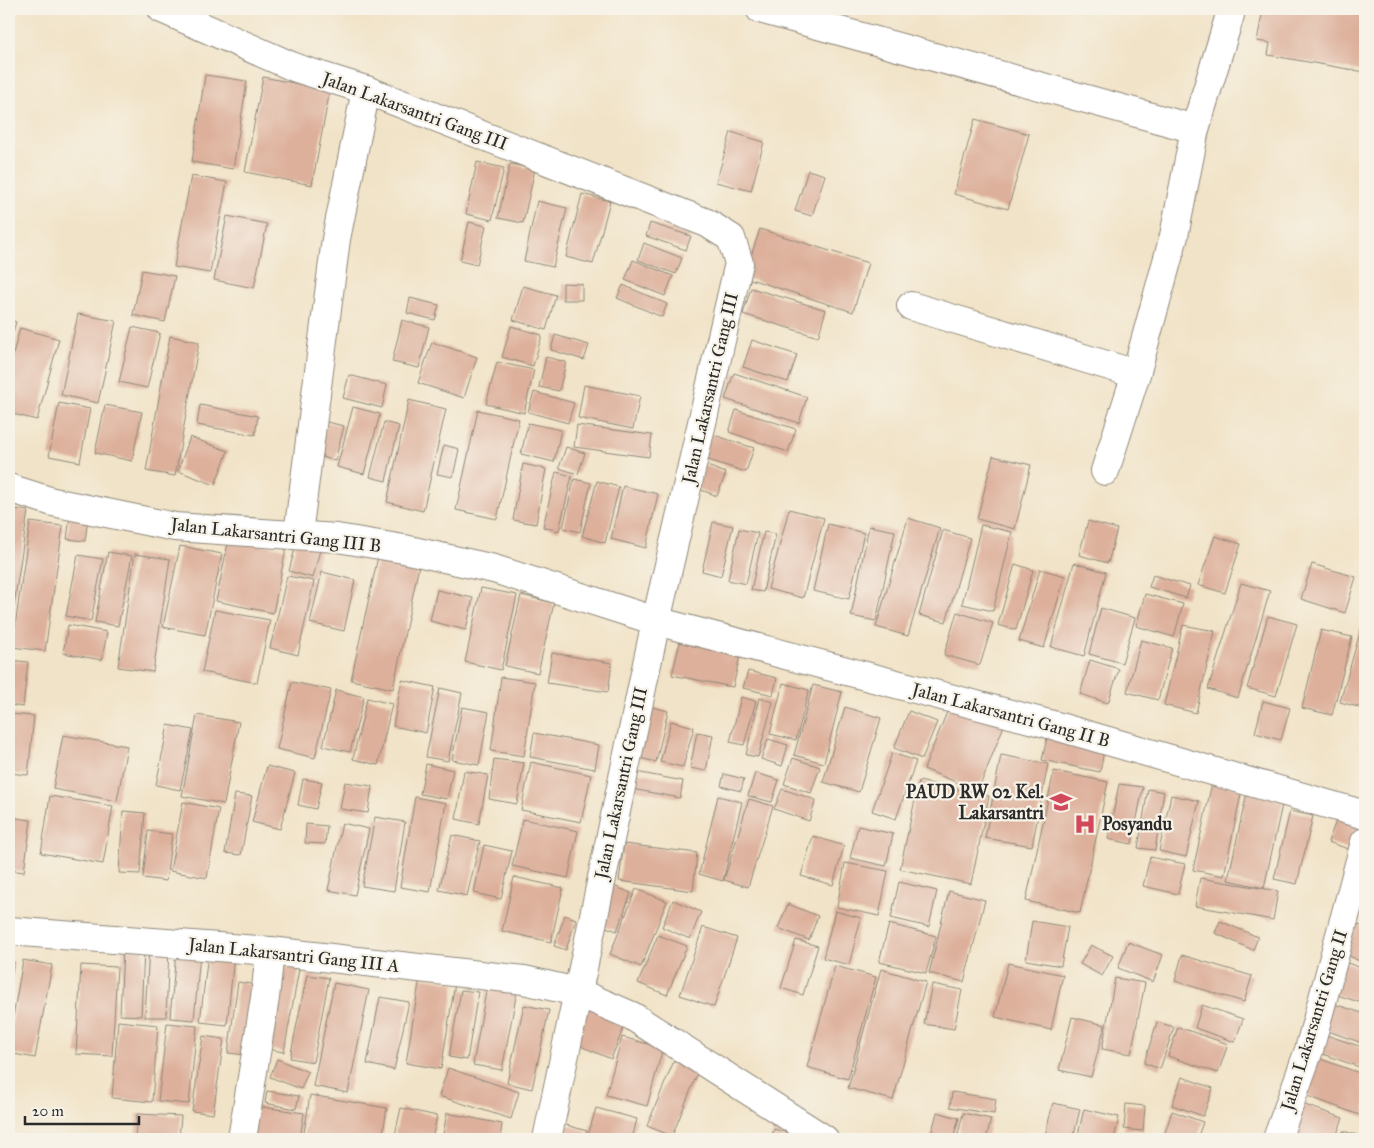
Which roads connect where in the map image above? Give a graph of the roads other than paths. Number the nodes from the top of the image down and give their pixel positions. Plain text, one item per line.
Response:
1 (162, 9) edge
2 (760, 9) edge
3 (1228, 9) edge
4 (366, 90) junction
5 (1195, 129) junction
6 (911, 306) dead end
7 (1136, 374) junction
8 (1105, 470) dead end
9 (9, 488) edge
10 (298, 534) junction
11 (656, 621) junction
12 (1365, 815) edge
13 (1365, 842) edge
14 (9, 931) edge
15 (270, 951) junction
16 (577, 992) junction
17 (242, 1139) edge
18 (547, 1139) edge
19 (824, 1139) edge
20 (1278, 1139) edge

1 - 4 street, Jalan Lakarsantri Gang III
2 - 5 street
3 - 5 street
4 - 10 street
4 - 11 street, Jalan Lakarsantri Gang III
5 - 7 street
6 - 7 street
7 - 8 street
9 - 10 street, Jalan Lakarsantri Gang III B
10 - 11 street, Jalan Lakarsantri Gang III B
11 - 12 street, Jalan Lakarsantri Gang II B
11 - 16 street, Jalan Lakarsantri Gang III
13 - 20 street, Jalan Lakarsantri Gang II
14 - 15 street, Jalan Lakarsantri Gang III A
15 - 16 street, Jalan Lakarsantri Gang III A
15 - 17 street
16 - 18 street, Jalan Lakarsantri Gang III
16 - 19 street, Jalan Lakarsantri Gang III A

